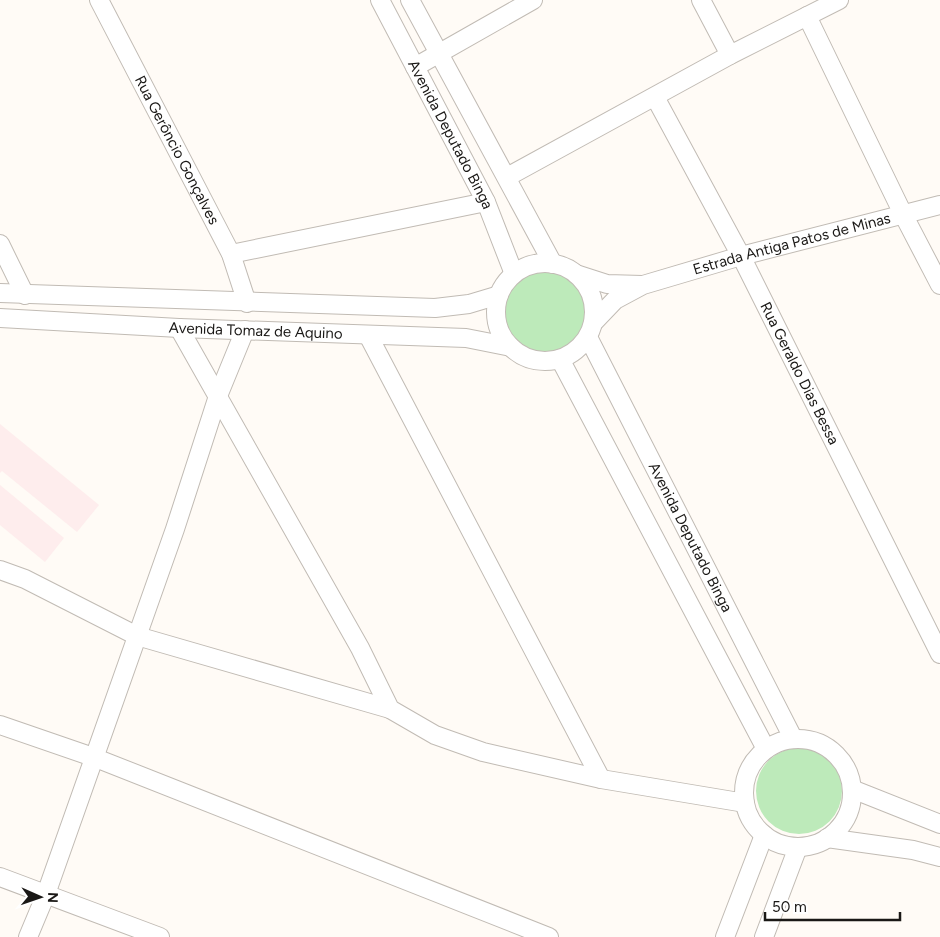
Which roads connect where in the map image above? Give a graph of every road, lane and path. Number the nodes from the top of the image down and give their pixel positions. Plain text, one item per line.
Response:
1 (98, 0) edge
2 (380, 0) edge
3 (410, 0) edge
4 (533, 0) edge
5 (701, 0) edge
6 (839, 0) edge
7 (807, 16) junction
8 (438, 53) junction
9 (730, 55) junction
10 (415, 67) junction
11 (655, 97) junction
12 (507, 177) junction
13 (486, 202) junction
14 (940, 205) edge
15 (903, 214) junction
16 (0, 244) edge
17 (231, 254) junction
18 (741, 256) junction
19 (553, 264) junction
20 (514, 274) junction
21 (576, 274) junction
22 (940, 284) edge
23 (643, 285) junction
24 (0, 293) edge
25 (25, 295) junction
26 (499, 295) junction
27 (247, 303) junction
28 (0, 318) edge
29 (179, 328) junction
30 (245, 330) junction
31 (590, 330) junction
32 (368, 335) junction
33 (511, 347) junction
34 (560, 359) junction
35 (218, 396) junction
36 (0, 570) edge
37 (137, 636) junction
38 (940, 654) edge
39 (390, 709) junction
40 (0, 725) edge
41 (793, 738) junction
42 (766, 749) junction
43 (93, 757) junction
44 (601, 779) junction
45 (852, 789) junction
46 (745, 803) junction
47 (940, 824) edge
48 (764, 835) junction
49 (827, 838) junction
50 (798, 847) junction
51 (940, 856) edge
52 (0, 877) edge
53 (46, 894) junction
54 (28, 937) edge
55 (160, 937) edge
56 (549, 937) edge
57 (725, 937) edge
58 (764, 937) edge

1 - 17 street, Rua Gerôncio Gonçalves
2 - 10 street, Avenida Deputado Binga
3 - 8 street, Avenida Deputado Binga
4 - 8 street
5 - 9 street
6 - 7 street
7 - 9 street
7 - 15 street
8 - 10 street
8 - 12 street, Avenida Deputado Binga
9 - 11 street
10 - 13 street, Avenida Deputado Binga
11 - 12 street
11 - 18 street, Rua Geraldo Dias Bessa
12 - 19 street, Avenida Deputado Binga
13 - 17 street
13 - 20 street, Avenida Deputado Binga
14 - 15 street, Estrada Antiga Patos de Minas
15 - 18 street, Estrada Antiga Patos de Minas
15 - 22 street
16 - 25 street
17 - 27 street, Rua Gerôncio Gonçalves
18 - 23 street, Estrada Antiga Patos de Minas
18 - 38 street, Rua Geraldo Dias Bessa
19 - 20 street
19 - 21 street
20 - 26 street
21 - 23 street, Estrada Antiga Patos de Minas
21 - 31 street
23 - 31 street, Estrada Antiga Patos de Minas
24 - 25 street, Avenida Tomaz de Aquino
25 - 27 street, Avenida Tomaz de Aquino
26 - 27 street, Avenida Tomaz de Aquino
26 - 33 street
28 - 29 street, Avenida Tomaz de Aquino
29 - 30 street, Avenida Tomaz de Aquino
29 - 35 street
30 - 32 street, Avenida Tomaz de Aquino
30 - 35 street
31 - 34 street
31 - 41 street, Avenida Deputado Binga
32 - 33 street, Avenida Tomaz de Aquino
32 - 44 street
33 - 34 street
34 - 42 street
35 - 37 street
35 - 39 street
36 - 37 street
37 - 39 street
37 - 43 street
39 - 44 street
40 - 43 street
41 - 42 street
41 - 45 street
42 - 46 street
43 - 53 street
43 - 56 street
44 - 46 street
45 - 47 street
45 - 49 street
46 - 48 street
48 - 50 street
48 - 57 street
49 - 50 street
49 - 51 street
50 - 58 street
52 - 53 street
53 - 54 street
53 - 55 street

